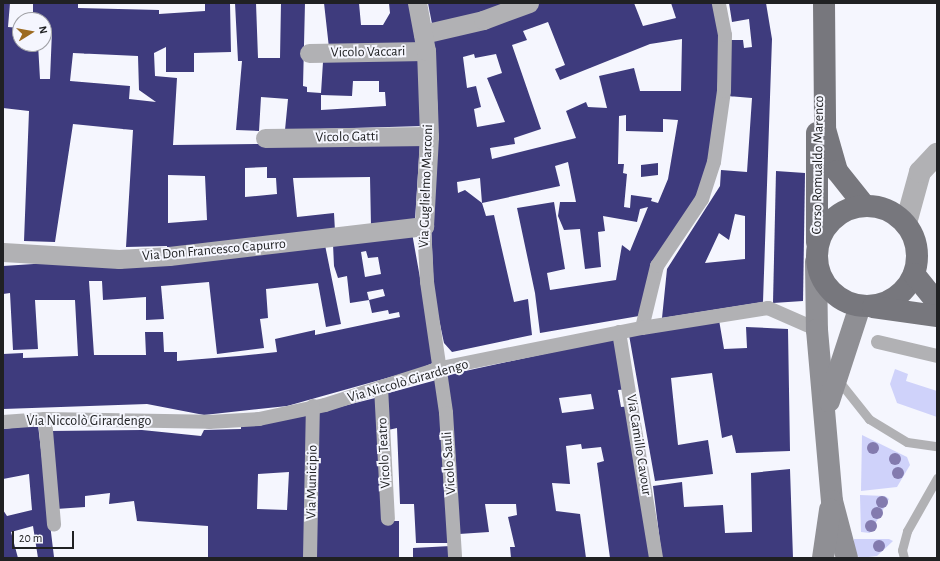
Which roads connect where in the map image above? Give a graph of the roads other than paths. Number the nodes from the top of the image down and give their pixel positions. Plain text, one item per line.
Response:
1 (417, 3) edge
2 (529, 3) edge
3 (719, 3) edge
4 (824, 3) edge
5 (424, 43) junction
6 (309, 53) dead end
7 (823, 60) junction
8 (429, 136) junction
9 (265, 138) dead end
10 (937, 154) edge
11 (864, 205) junction
12 (906, 223) junction
13 (424, 226) junction
14 (3, 252) edge
15 (817, 254) junction
16 (914, 274) junction
17 (937, 302) edge
18 (866, 306) junction
19 (937, 316) edge
20 (807, 325) dead end
21 (642, 328) junction
22 (619, 332) junction
23 (878, 342) dead end
24 (937, 356) edge
25 (442, 368) junction
26 (836, 377) junction
27 (381, 387) junction
28 (313, 406) junction
29 (826, 408) junction
30 (45, 419) junction
31 (3, 422) edge
32 (937, 446) edge
33 (937, 478) edge
34 (832, 501) junction
35 (388, 519) dead end
36 (54, 525) dead end
37 (310, 558) edge
38 (455, 558) edge
39 (656, 558) edge
40 (823, 558) edge
41 (847, 558) edge
42 (904, 558) edge

1 - 5 street, Via Guglielmo Marconi
2 - 5 street, Vicolo Vaccari
3 - 21 street
4 - 7 main road, Corso Romualdo Marenco
5 - 6 street, Vicolo Vaccari
5 - 8 street, Via Guglielmo Marconi
7 - 11 main road, Corso Romualdo Marenco
7 - 15 main road, Corso Romualdo Marenco
8 - 9 street, Vicolo Gatti
8 - 13 street, Via Guglielmo Marconi
10 - 12 street
11 - 12 main road
11 - 15 main road
12 - 16 main road
13 - 14 street, Via Don Francesco Capurro
13 - 25 street, Via Guglielmo Marconi
15 - 18 main road
15 - 29 main road, Corso Romualdo Marenco
16 - 17 main road
16 - 18 main road
18 - 19 main road
18 - 26 main road, Corso Romualdo Marenco
20 - 21 street, Via Niccolò Girardengo
21 - 22 street, Via Niccolò Girardengo
22 - 25 street, Via Niccolò Girardengo
22 - 39 street, Via Camillo Cavour
23 - 24 street
25 - 27 street, Via Niccolò Girardengo
25 - 38 street, Vicolo Sauli
26 - 29 main road, Corso Romualdo Marenco
26 - 32 lane
27 - 28 street, Via Niccolò Girardengo
27 - 35 street, Vicolo Teatro
28 - 30 street, Via Niccolò Girardengo
28 - 37 street, Via Municipio
29 - 34 main road, Corso Romualdo Marenco
30 - 31 street, Via Niccolò Girardengo
30 - 36 street
33 - 42 lane
34 - 40 main road, Corso Romualdo Marenco
34 - 41 main road, Corso Romualdo Marenco

